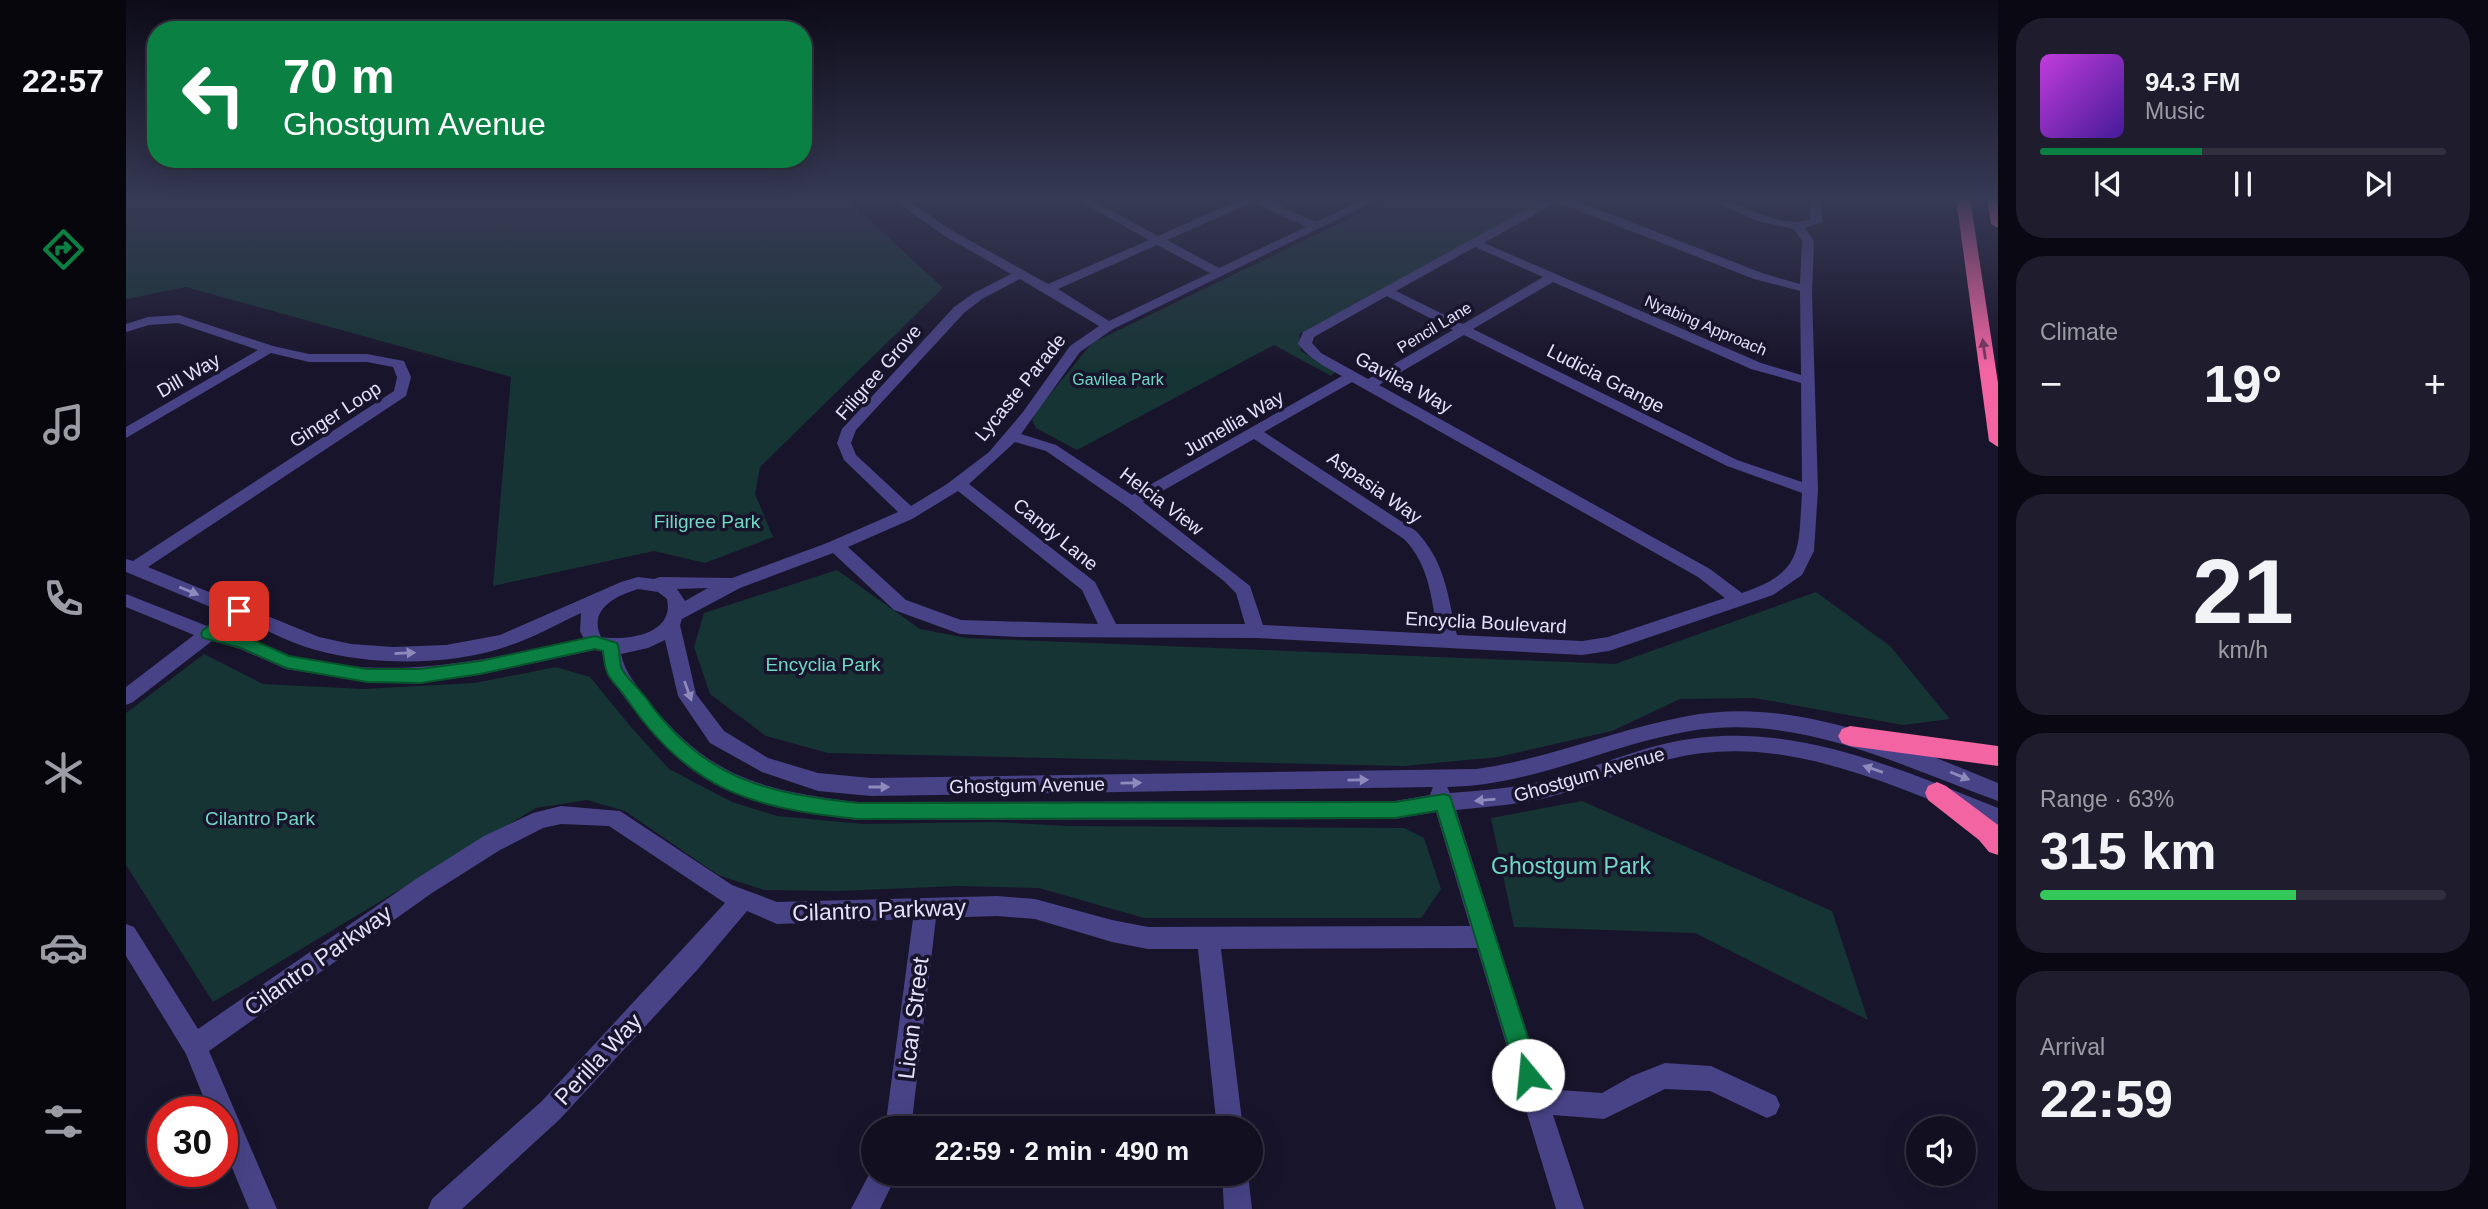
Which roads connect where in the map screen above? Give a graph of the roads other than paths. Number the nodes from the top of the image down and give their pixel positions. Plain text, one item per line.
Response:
1 (984, 254) edge
2 (1126, 254) edge
3 (1185, 254) edge
4 (1258, 254) edge
5 (1458, 254) edge
6 (1501, 254) edge
7 (1703, 254) edge
8 (1807, 254) edge
9 (1971, 254) edge
10 (1219, 273) junction
11 (1020, 274) junction
12 (1552, 277) junction
13 (1048, 289) junction
14 (1806, 289) junction
15 (1388, 292) junction
16 (1108, 326) junction
17 (126, 328) edge
18 (1464, 330) junction
19 (269, 349) junction
20 (1352, 376) junction
21 (1809, 381) junction
22 (1369, 385) junction
23 (126, 433) edge
24 (1255, 433) junction
25 (1013, 436) junction
26 (1998, 441) edge
27 (959, 484) junction
28 (1810, 490) junction
29 (1132, 502) junction
30 (908, 512) junction
31 (836, 546) junction
32 (130, 567) edge
33 (735, 581) junction
34 (653, 583) junction
35 (608, 594) junction
36 (1738, 599) junction
37 (127, 600) edge
38 (239, 611) junction
39 (675, 619) junction
40 (1111, 631) junction
41 (1256, 631) junction
42 (209, 634) junction
43 (1449, 641) junction
44 (603, 645) junction
45 (126, 697) edge
46 (1850, 736) junction
47 (1998, 756) edge
48 (1436, 779) junction
49 (1998, 792) edge
50 (1937, 793) junction
51 (1444, 802) junction
52 (1998, 817) edge
53 (1998, 844) edge
54 (743, 899) junction
55 (926, 908) junction
56 (126, 936) edge
57 (1487, 937) junction
58 (1208, 939) junction
59 (195, 1046) junction
60 (1536, 1101) junction
61 (1767, 1105) dead end
62 (900, 1116) edge
63 (1228, 1116) edge
64 (877, 1186) edge
65 (1236, 1186) edge
66 (263, 1209) edge
67 (442, 1209) edge
68 (865, 1209) edge
69 (1238, 1209) edge
70 (1570, 1209) edge

1 - 11 street
2 - 13 street
3 - 10 street
4 - 10 street, Lycaste Parade
5 - 15 street, Gavilea Way
6 - 12 street, Nyabing Approach
7 - 14 street
8 - 14 street, Encyclia Boulevard
26 -> 9 highway
10 - 16 street, Lycaste Parade
11 - 13 street
11 - 30 street, Filigree Grove
12 - 18 street, Pencil Lane
12 - 21 street, Nyabing Approach
13 - 16 street
14 - 21 street, Encyclia Boulevard
15 - 18 street, Ludicia Grange
15 - 20 street, Gavilea Way
16 - 25 street, Lycaste Parade
17 - 19 street, Ginger Loop
18 - 22 street, Pencil Lane
18 - 28 street, Ludicia Grange
19 - 23 street, Dill Way
19 - 32 street, Ginger Loop
20 - 22 street, Gavilea Way
20 - 24 street, Jumellia Way
21 - 28 street, Encyclia Boulevard
22 - 36 street, Gavilea Way
24 - 29 street, Jumellia Way
24 - 43 street, Aspasia Way
25 - 27 street, Lycaste Parade
25 - 29 street, Helcia View
27 - 30 street, Lycaste Parade
27 - 40 street, Candy Lane
28 - 36 street, Encyclia Boulevard
29 - 41 street, Helcia View
30 - 31 street, Lycaste Parade
31 - 33 street, Lycaste Parade
31 - 40 street, Encyclia Boulevard
32 -> 38 street
33 - 34 street, Lycaste Parade
33 - 39 street, Lycaste Parade
34 - 35 street
34 - 39 street
38 -> 35 street
35 - 44 street
36 - 43 street, Encyclia Boulevard
37 - 42 street
38 - 42 street
39 - 44 street
39 -> 48 street, Ghostgum Avenue
40 - 41 street, Encyclia Boulevard
41 - 43 street, Encyclia Boulevard
42 - 44 street
42 - 45 street
44 - 51 street, Ghostgum Avenue
46 - 47 highway
46 - 48 street, Ghostgum Avenue
46 -> 49 street, Ghostgum Avenue
48 - 51 street
50 -> 51 street, Ghostgum Avenue
50 - 52 street, Ghostgum Avenue
50 - 53 highway
51 - 57 street
54 - 55 street, Cilantro Parkway
54 - 59 street, Cilantro Parkway
54 - 67 street, Perilla Way
55 - 58 street, Cilantro Parkway
55 - 62 street, Lican Street
56 - 59 street
57 - 58 street, Cilantro Parkway
57 - 60 street
58 - 63 street
59 - 66 street
60 - 61 street
60 - 70 street
64 - 68 street
65 - 69 street

